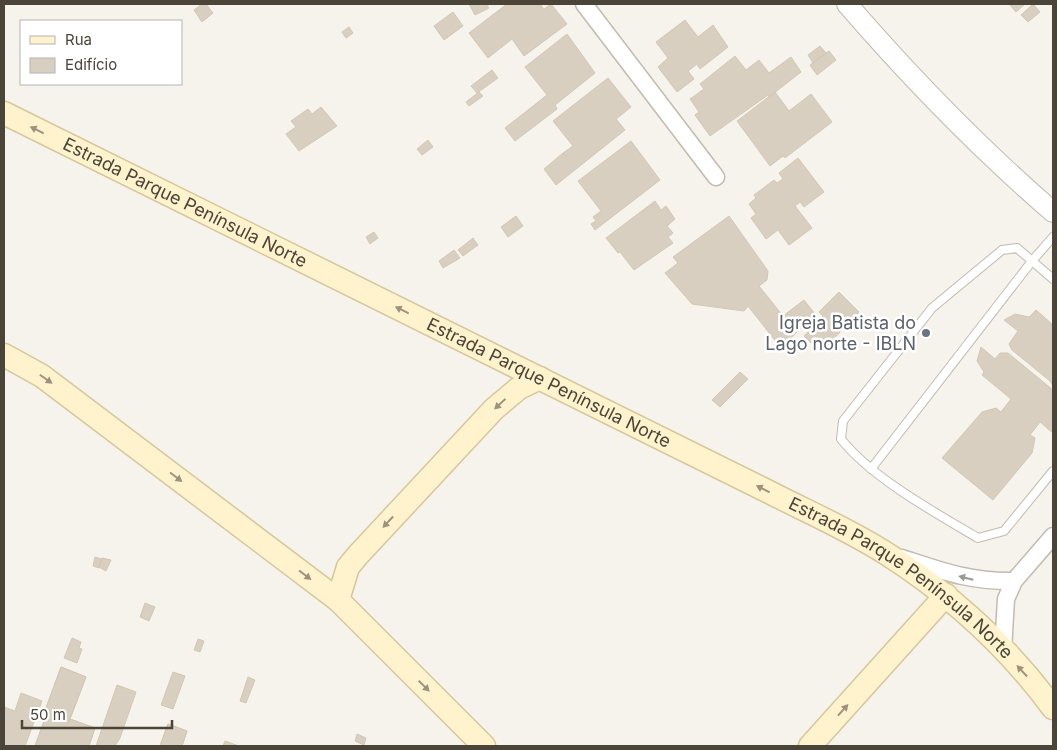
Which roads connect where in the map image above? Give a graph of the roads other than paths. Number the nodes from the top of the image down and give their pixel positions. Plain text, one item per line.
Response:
1 (584, 4) edge
2 (847, 4) edge
3 (4, 113) edge
4 (716, 177) dead end
5 (1053, 212) edge
6 (1053, 237) edge
7 (1032, 261) junction
8 (1053, 279) edge
9 (4, 355) edge
10 (540, 378) junction
11 (871, 469) junction
12 (1053, 471) edge
13 (1053, 536) edge
14 (886, 552) junction
15 (1014, 581) junction
16 (946, 594) junction
17 (338, 600) junction
18 (1004, 650) junction
19 (1053, 708) edge
20 (484, 746) edge
21 (810, 746) edge

1 - 4 street
2 - 5 street
10 -> 3 main road, Estrada Parque Península Norte
6 - 7 lane
7 - 8 lane
7 - 11 lane
7 - 11 lane
9 -> 17 main road
14 -> 10 main road, Estrada Parque Península Norte
10 -> 17 main road
11 - 12 lane
13 - 15 street
15 -> 14 street
14 - 16 main road, Estrada Parque Península Norte
15 - 18 street
16 - 18 main road, Estrada Parque Península Norte
21 -> 16 main road
17 -> 20 main road
19 -> 18 main road, Estrada Parque Península Norte

